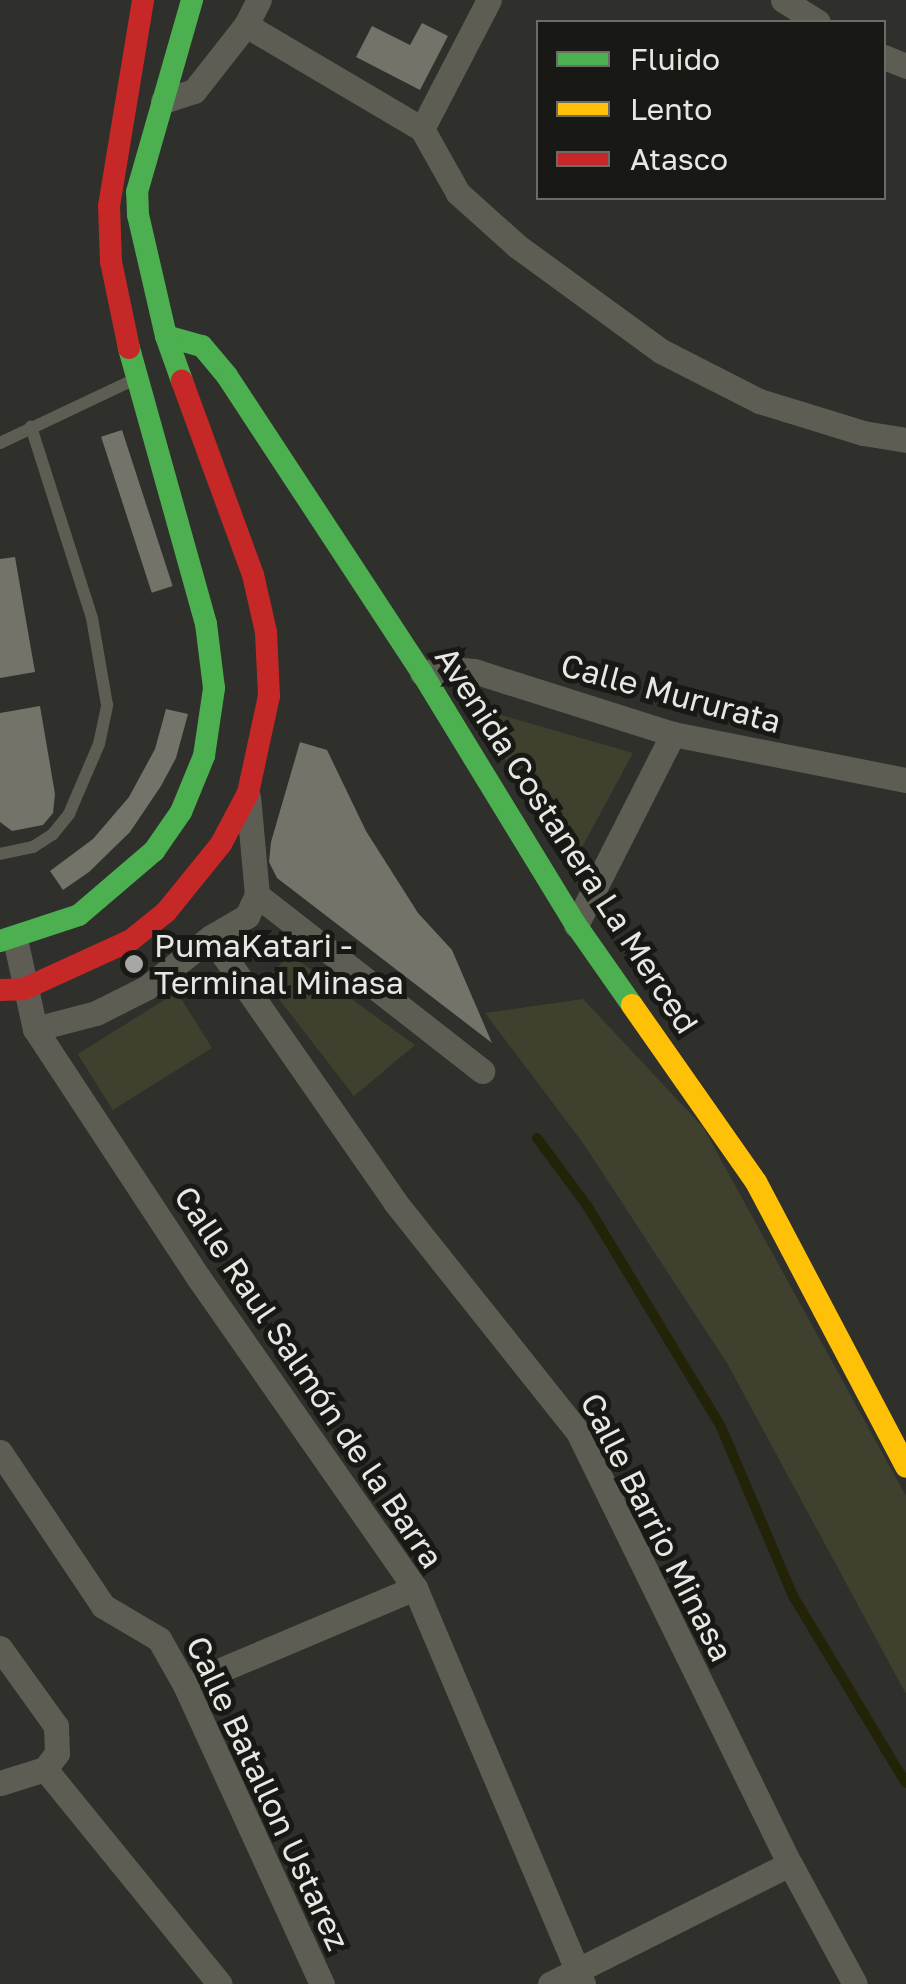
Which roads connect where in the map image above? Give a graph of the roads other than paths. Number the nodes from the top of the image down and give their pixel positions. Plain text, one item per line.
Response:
1 (142, 0) edge
2 (192, 0) edge
3 (259, 0) edge
4 (490, 0) edge
5 (783, 0) edge
6 (815, 20) edge
7 (246, 25) junction
8 (126, 94) junction
9 (163, 100) junction
10 (422, 129) junction
11 (166, 336) junction
12 (136, 379) junction
13 (196, 420) junction
14 (31, 427) junction
15 (906, 440) edge
16 (0, 443) edge
17 (422, 674) junction
18 (674, 734) junction
19 (906, 780) edge
20 (248, 793) junction
21 (0, 854) edge
22 (257, 896) junction
23 (576, 925) junction
24 (211, 937) junction
25 (8, 940) edge
26 (12, 989) edge
27 (36, 1029) junction
28 (482, 1071) dead end
29 (0, 1452) edge
30 (906, 1467) edge
31 (416, 1588) junction
32 (0, 1648) edge
33 (185, 1685) junction
34 (45, 1769) junction
35 (0, 1782) edge
36 (790, 1864) junction
37 (580, 1977) edge
38 (220, 1984) edge
39 (322, 1984) edge
40 (550, 1984) edge
41 (855, 1984) edge

1 - 8 main road
2 - 9 main road
3 - 7 street
4 - 10 street
5 - 6 street
7 - 9 street
7 - 10 street
8 - 9 main road
8 - 12 main road
9 - 11 main road
10 - 15 street
11 - 13 main road
11 - 17 main road, Avenida Costanera La Merced
12 - 13 main road
12 - 14 lane
12 - 25 main road
13 - 20 main road
14 - 16 lane
14 - 21 lane
17 - 18 street, Calle Mururata
17 - 23 main road, Avenida Costanera La Merced
18 - 19 street, Calle Mururata
18 - 23 street
20 - 22 street
20 - 26 main road
22 - 24 street
22 - 28 street
23 - 30 main road, Avenida Costanera La Merced
24 - 27 street
24 - 36 street, Calle Barrio Minasa
25 - 26 street, Calle Raul Salmón de la Barra
26 - 27 street, Calle Raul Salmón de la Barra
27 - 31 street, Calle Raul Salmón de la Barra
29 - 33 street, Calle Batallon Ustarez
31 - 33 street
31 - 37 street, Calle Raul Salmón de la Barra
32 - 34 street
33 - 39 street, Calle Batallon Ustarez
34 - 35 street
34 - 38 street
36 - 37 street
36 - 41 street, Calle Barrio Minasa
37 - 40 street

